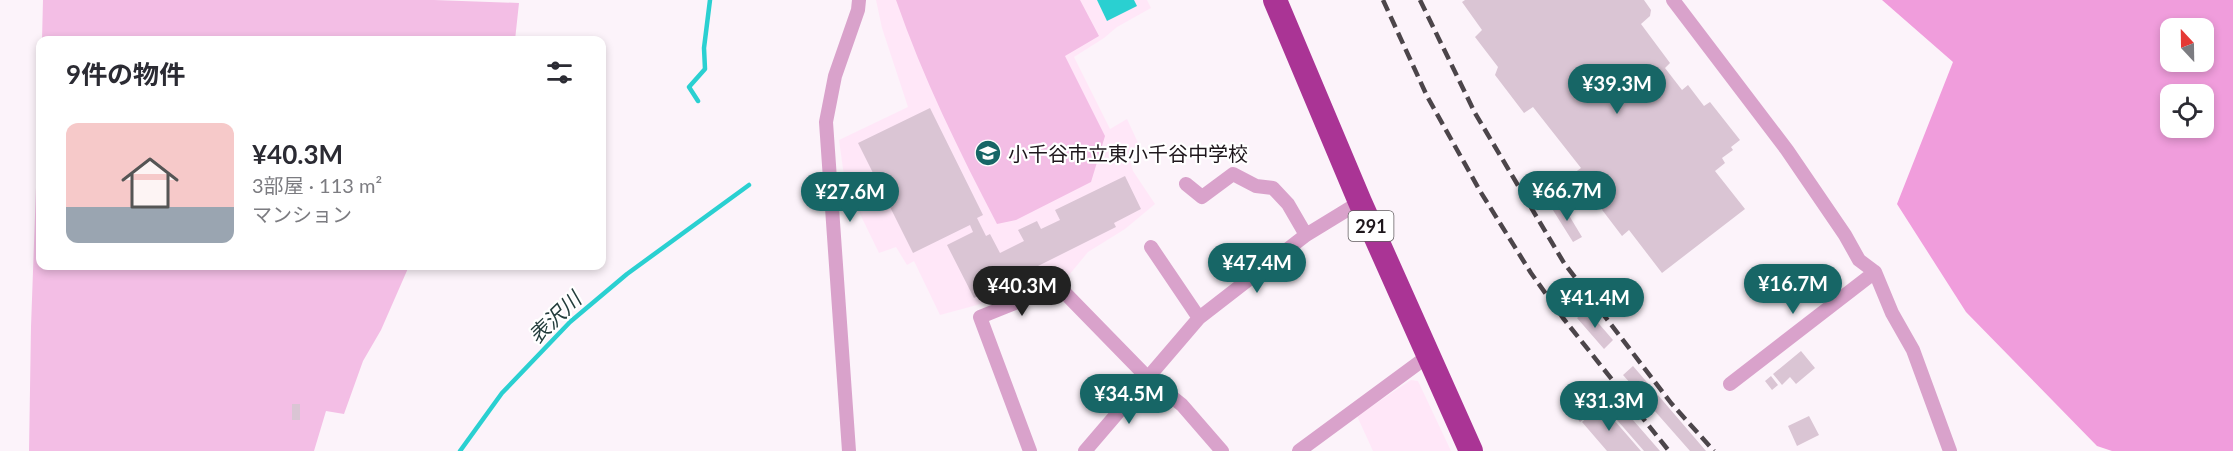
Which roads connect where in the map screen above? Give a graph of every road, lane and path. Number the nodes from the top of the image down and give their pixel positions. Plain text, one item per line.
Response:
1 (859, 0) edge
2 (1275, 0) edge
3 (1672, 0) edge
4 (1186, 184) dead end
5 (1360, 202) junction
6 (1306, 235) junction
7 (1150, 247) dead end
8 (1875, 272) junction
9 (1199, 318) junction
10 (1428, 356) junction
11 (1147, 377) junction
12 (1730, 384) dead end
13 (849, 451) edge
14 (1030, 451) edge
15 (1086, 451) edge
16 (1222, 451) edge
17 (1299, 451) edge
18 (1471, 451) edge
19 (1950, 451) edge

1 - 13 street
2 - 5 highway, 291
3 - 8 street
4 - 6 street
5 - 6 street
5 - 10 highway, 291
6 - 9 street
7 - 9 street
8 - 12 street
8 - 19 street
9 - 11 street
10 - 17 street
10 - 18 highway, 291
11 - 14 street
11 - 15 street
11 - 16 street

